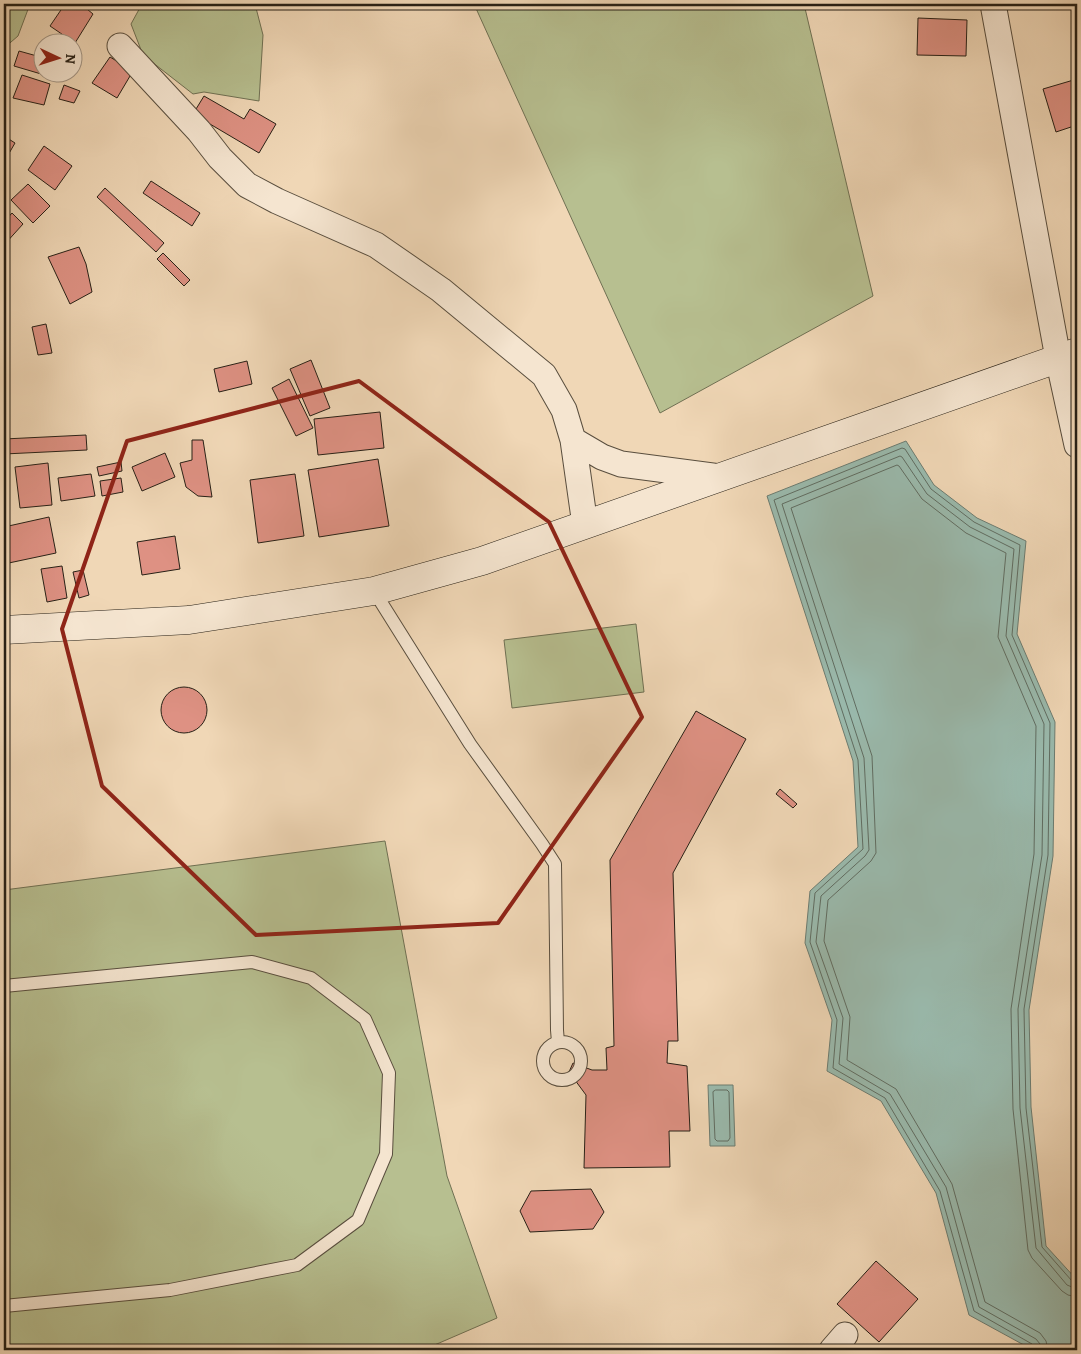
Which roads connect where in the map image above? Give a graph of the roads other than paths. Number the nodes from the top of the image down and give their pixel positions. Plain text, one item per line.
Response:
1 (993, 4) edge
2 (120, 46) dead end
3 (1068, 355) edge
4 (573, 440) junction
5 (1077, 445) edge
6 (720, 477) junction
7 (585, 525) junction
8 (374, 591) junction
9 (4, 630) edge
10 (4, 986) edge
11 (558, 1042) dead end
12 (4, 1306) edge

1 - 3 street
2 - 4 street
3 - 5 street
3 - 6 main road
4 - 6 street
4 - 7 street
6 - 7 main road
7 - 8 main road
8 - 9 main road
8 - 11 lane
10 - 12 lane

